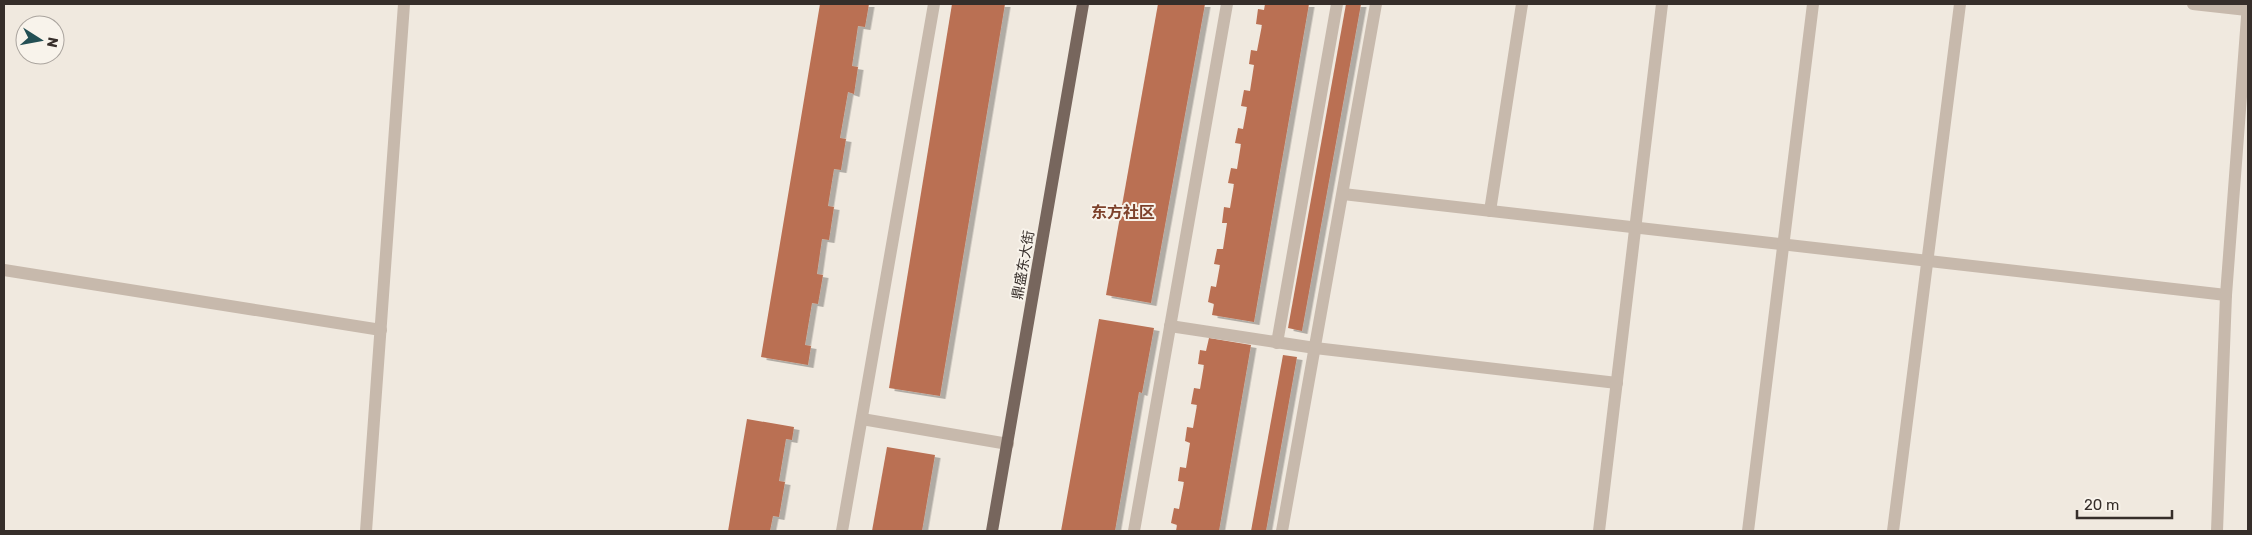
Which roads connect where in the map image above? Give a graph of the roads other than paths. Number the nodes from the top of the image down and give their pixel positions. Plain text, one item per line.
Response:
1 (404, 4) edge
2 (934, 4) edge
3 (1083, 4) edge
4 (1227, 4) edge
5 (1336, 4) edge
6 (1376, 4) edge
7 (1522, 4) edge
8 (1662, 4) edge
9 (1813, 4) edge
10 (1960, 4) edge
11 (2193, 4) edge
12 (2247, 7) edge
13 (2242, 162) edge
14 (1343, 194) junction
15 (1490, 211) junction
16 (1636, 228) junction
17 (1784, 245) junction
18 (1928, 261) junction
19 (4, 270) edge
20 (2226, 295) junction
21 (1170, 326) junction
22 (381, 330) junction
23 (1277, 343) junction
24 (1315, 348) junction
25 (1617, 382) junction
26 (862, 419) junction
27 (1008, 444) junction
28 (366, 531) edge
29 (842, 531) edge
30 (992, 531) edge
31 (1134, 531) edge
32 (1282, 531) edge
33 (1599, 531) edge
34 (1748, 531) edge
35 (1893, 531) edge
36 (2217, 531) edge

1 - 22 street
2 - 26 street
3 - 27 main road, 鼎盛东大街
4 - 21 street
5 - 23 street
6 - 14 street
7 - 15 street
8 - 16 street
9 - 17 street
10 - 18 street
11 - 12 street
12 - 13 street
13 - 20 street
14 - 15 street
14 - 24 street
15 - 16 street
16 - 17 street
16 - 25 street
17 - 18 street
17 - 34 street
18 - 20 street
18 - 35 street
19 - 22 street
20 - 36 street
21 - 23 street
21 - 31 street
22 - 28 street
23 - 24 street
24 - 25 street
24 - 32 street
25 - 33 street
26 - 27 street
26 - 29 street
27 - 30 main road, 鼎盛东大街

